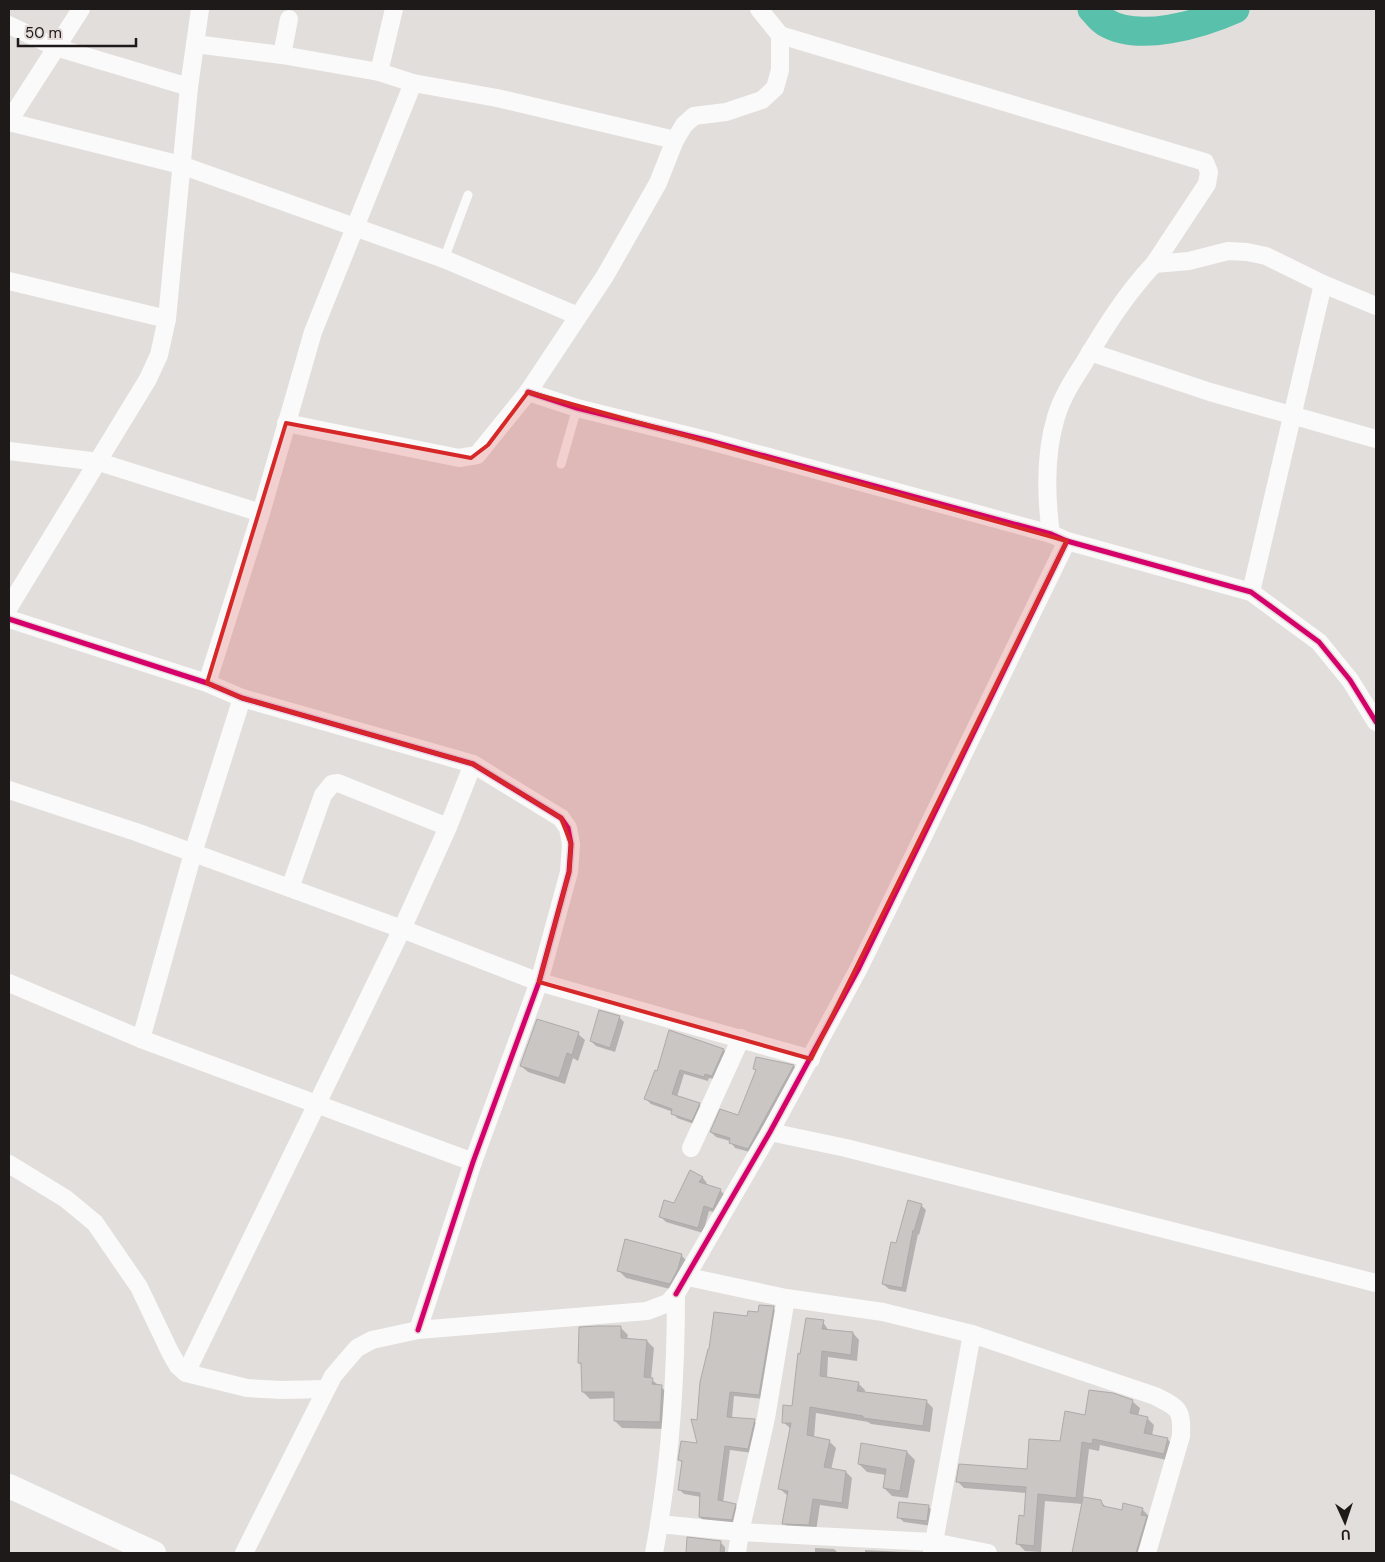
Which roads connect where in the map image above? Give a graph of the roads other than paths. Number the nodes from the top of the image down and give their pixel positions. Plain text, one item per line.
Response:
1 (81, 9) edge
2 (200, 9) edge
3 (394, 9) edge
4 (760, 9) edge
5 (289, 19) dead end
6 (9, 25) edge
7 (780, 35) junction
8 (195, 44) junction
9 (55, 47) junction
10 (282, 55) junction
11 (379, 72) junction
12 (413, 83) junction
13 (189, 87) junction
14 (9, 122) edge
15 (675, 140) junction
16 (181, 165) junction
17 (468, 195) dead end
18 (355, 226) junction
19 (444, 259) junction
20 (1154, 264) junction
21 (9, 281) edge
22 (1323, 284) junction
23 (1376, 306) edge
24 (578, 316) junction
25 (167, 319) junction
26 (1090, 352) junction
27 (528, 392) junction
28 (577, 408) junction
29 (1293, 414) junction
30 (286, 423) junction
31 (1376, 439) edge
32 (9, 451) edge
33 (99, 462) junction
34 (561, 464) dead end
35 (261, 513) junction
36 (1059, 538) junction
37 (1251, 592) junction
38 (9, 607) edge
39 (9, 619) edge
40 (207, 682) junction
41 (242, 698) junction
42 (1376, 722) edge
43 (473, 764) junction
44 (9, 790) edge
45 (448, 827) junction
46 (193, 853) junction
47 (290, 888) junction
48 (402, 929) junction
49 (539, 982) junction
50 (9, 983) edge
51 (741, 1038) junction
52 (140, 1039) junction
53 (811, 1059) junction
54 (316, 1104) junction
55 (770, 1132) junction
56 (691, 1148) dead end
57 (473, 1162) junction
58 (9, 1164) edge
59 (688, 1277) junction
60 (1376, 1283) edge
61 (676, 1294) junction
62 (786, 1298) junction
63 (418, 1330) junction
64 (972, 1334) junction
65 (186, 1373) junction
66 (326, 1389) junction
67 (9, 1486) edge
68 (659, 1524) junction
69 (740, 1532) junction
70 (932, 1548) edge
71 (154, 1553) edge
72 (244, 1553) edge
73 (654, 1553) edge
74 (737, 1553) edge
75 (988, 1553) edge
76 (1148, 1553) edge

1 - 9 street
2 - 8 street
3 - 11 street
4 - 7 street
5 - 10 street
6 - 9 street
7 - 15 street
7 - 20 street
8 - 10 street
8 - 13 street
9 - 13 street
9 - 14 street
10 - 11 street
11 - 12 street
12 - 15 street
12 - 18 street
13 - 16 street
14 - 16 street
15 - 24 street
16 - 18 street
16 - 25 street
17 - 19 lane
18 - 19 street
18 - 30 street
19 - 24 street
20 - 22 street
20 - 26 street
21 - 25 street
22 - 23 street
22 - 29 street
24 - 27 street
25 - 33 street
26 - 29 street
26 - 36 street
27 - 28 street
27 - 30 street
28 - 34 lane
28 - 36 street
29 - 31 street
29 - 37 street
30 - 35 street
32 - 33 street
33 - 35 street
33 - 38 street
35 - 40 street
36 - 37 street
36 - 53 street
37 - 42 street
39 - 40 street
40 - 41 street
41 - 43 street
41 - 46 street
43 - 45 street
43 - 49 street
44 - 46 street
45 - 47 street
45 - 48 street
46 - 47 street
46 - 52 street
47 - 48 street
48 - 49 street
48 - 54 street
49 - 51 street
49 - 57 street
50 - 52 street
51 - 53 street
51 - 56 street
52 - 54 street
53 - 55 street
54 - 57 street
54 - 65 street
55 - 59 street
55 - 60 street
57 - 63 street
58 - 65 street
59 - 61 street
59 - 62 street
61 - 63 street
61 - 68 street
62 - 64 street
62 - 69 street
63 - 66 street
64 - 70 street
64 - 76 street
65 - 66 street
66 - 72 street
67 - 71 street
68 - 69 street
68 - 73 street
69 - 70 street
69 - 74 street
70 - 75 street

